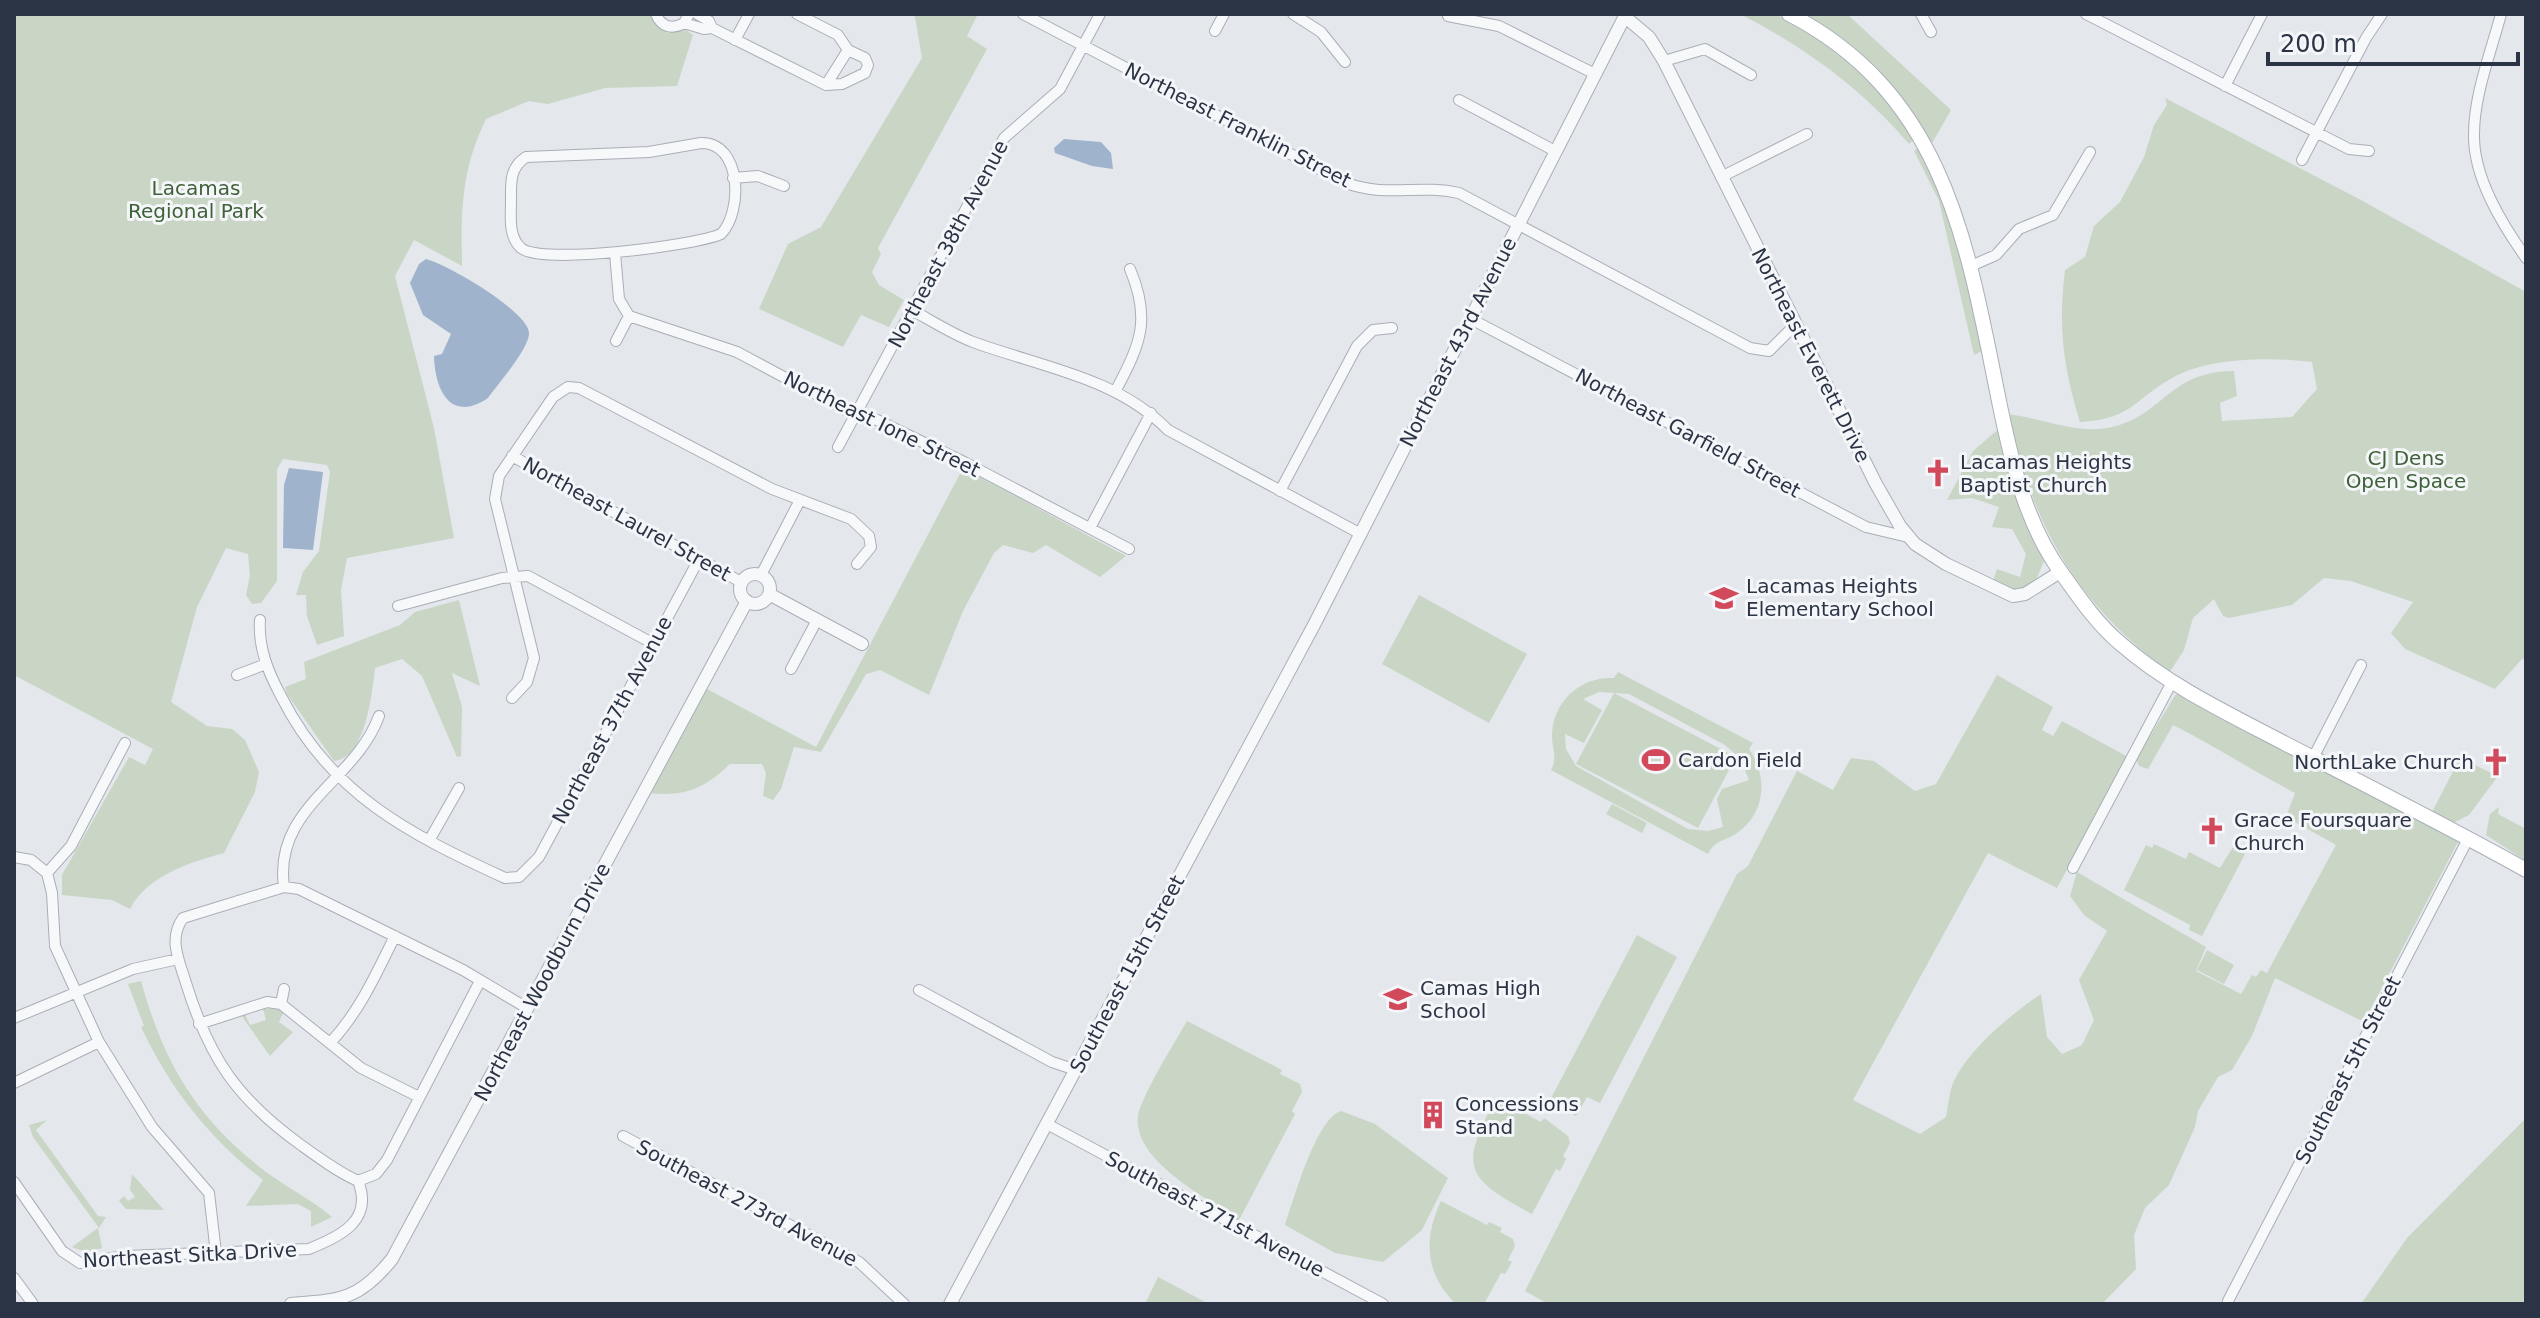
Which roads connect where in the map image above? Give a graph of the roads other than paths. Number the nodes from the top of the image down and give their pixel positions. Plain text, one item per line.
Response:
1 (656, 14) edge
2 (697, 14) edge
3 (749, 14) edge
4 (797, 14) edge
5 (1023, 14) edge
6 (1100, 14) edge
7 (1224, 14) edge
8 (1293, 14) edge
9 (1789, 14) edge
10 (1921, 14) edge
11 (2086, 14) edge
12 (2262, 14) edge
13 (2382, 14) edge
14 (2501, 14) edge
15 (1448, 16) dead end
16 (1630, 16) edge
17 (686, 18) edge
18 (712, 28) junction
19 (1215, 31) dead end
20 (1931, 32) dead end
21 (735, 40) junction
22 (1083, 45) junction
23 (848, 50) junction
24 (1664, 61) junction
25 (1345, 62) dead end
26 (1595, 74) junction
27 (1751, 75) dead end
28 (826, 85) junction
29 (2225, 86) junction
30 (1459, 100) dead end
31 (2317, 133) junction
32 (1807, 134) dead end
33 (1555, 151) junction
34 (2369, 151) dead end
35 (2090, 152) dead end
36 (2302, 160) dead end
37 (1721, 177) junction
38 (733, 178) junction
39 (784, 186) dead end
40 (1518, 225) junction
41 (615, 253) junction
42 (2526, 258) edge
43 (1971, 266) junction
44 (1130, 269) dead end
45 (912, 310) junction
46 (629, 316) junction
47 (1471, 319) junction
48 (1796, 324) junction
49 (1392, 328) dead end
50 (616, 341) dead end
51 (1116, 390) junction
52 (1151, 413) junction
53 (855, 415) junction
54 (838, 447) dead end
55 (512, 456) junction
56 (1280, 491) junction
57 (800, 500) junction
58 (1090, 528) junction
59 (1359, 533) junction
60 (1908, 537) junction
61 (1129, 549) dead end
62 (699, 559) junction
63 (857, 564) dead end
64 (2060, 572) junction
65 (515, 575) junction
66 (761, 575) junction
67 (741, 582) junction
68 (769, 594) junction
69 (747, 601) junction
70 (398, 606) dead end
71 (260, 620) dead end
72 (817, 620) junction
73 (652, 643) junction
74 (862, 644) dead end
75 (1304, 644) joint
76 (266, 664) junction
77 (2361, 665) dead end
78 (791, 669) dead end
79 (237, 675) dead end
80 (2172, 682) junction
81 (512, 698) dead end
82 (379, 716) dead end
83 (125, 743) dead end
84 (2313, 758) junction
85 (337, 776) junction
86 (459, 788) dead end
87 (430, 839) junction
88 (2468, 839) junction
89 (14, 857) edge
90 (2073, 868) dead end
91 (2526, 870) edge
92 (47, 873) junction
93 (284, 887) junction
94 (395, 936) junction
95 (178, 959) junction
96 (480, 981) junction
97 (284, 989) dead end
98 (919, 990) dead end
99 (76, 991) junction
100 (281, 1004) junction
101 (527, 1008) junction
102 (14, 1018) edge
103 (199, 1024) junction
104 (99, 1042) junction
105 (330, 1043) junction
106 (1076, 1070) junction
107 (14, 1083) edge
108 (419, 1097) junction
109 (1047, 1124) junction
110 (623, 1136) dead end
111 (358, 1181) junction
112 (14, 1182) edge
113 (216, 1253) junction
114 (14, 1278) edge
115 (354, 1299) edge
116 (2228, 1301) dead end
117 (33, 1304) edge
118 (291, 1304) edge
119 (904, 1304) edge
120 (950, 1304) edge
121 (1383, 1304) edge

1 - 17 street
2 - 18 street
3 - 21 street
4 - 23 street
5 - 22 street, Northeast Franklin Street
6 - 22 street, Northeast 38th Avenue
7 - 19 street
8 - 25 street
9 - 43 main road
10 - 20 street
11 - 29 street
12 - 29 street
13 - 31 street
14 - 42 street
15 - 26 street
16 - 24 street, Northeast Everett Drive
16 - 26 street, Northeast 43rd Avenue
17 - 18 street
18 - 21 street
21 - 28 street
22 - 40 street, Northeast Franklin Street
22 - 45 street, Northeast 38th Avenue
23 - 28 street
23 - 28 street
24 - 27 street
24 - 37 street, Northeast Everett Drive
26 - 33 street, Northeast 43rd Avenue
29 - 31 street
30 - 33 street
31 - 34 street
31 - 36 street
32 - 37 street
33 - 40 street, Northeast 43rd Avenue
35 - 43 street
37 - 48 street, Northeast Everett Drive
38 - 39 street
38 - 41 street
38 - 41 street
40 - 47 street, Northeast 43rd Avenue
40 - 48 street, Northeast Franklin Street
41 - 46 street
43 - 64 main road
44 - 51 street
45 - 51 street
45 - 53 street, Northeast 38th Avenue
46 - 50 street
46 - 53 street, Northeast Ione Street
47 - 59 street, Northeast 43rd Avenue
47 - 60 street, Northeast Garfield Street
48 - 60 street, Northeast Everett Drive
49 - 56 street
51 - 52 street
52 - 56 street
52 - 58 street
53 - 54 street, Northeast 38th Avenue
53 - 58 street, Northeast Ione Street
55 - 57 street
55 - 62 street, Northeast Laurel Street
55 - 65 street
56 - 59 street
57 - 63 street
57 - 66 street
58 - 61 street, Northeast Ione Street
59 - 75 street, Northeast 43rd Avenue
60 - 64 street, Northeast Everett Drive
62 - 67 street, Northeast Laurel Street
62 - 73 street, Northeast 37th Avenue
64 - 80 main road
65 - 70 street
65 - 73 street
65 - 81 street
66 - 67 street
66 - 68 street
67 - 69 street
68 - 69 street
68 - 72 street
69 - 101 street, Northeast Woodburn Drive
71 - 76 street
72 - 74 street
72 - 78 street
73 - 87 street, Northeast 37th Avenue
75 - 106 street, Southeast 15th Street
76 - 79 street
76 - 85 street
77 - 84 street
80 - 84 main road
80 - 90 street
82 - 85 street
83 - 92 street
84 - 88 main road
85 - 87 street
85 - 93 street
86 - 87 street
88 - 91 main road
88 - 116 street, Southeast 5th Street
89 - 92 street
92 - 99 street
93 - 94 street
93 - 95 street
94 - 96 street
94 - 105 street
95 - 99 street
95 - 103 street
96 - 101 street
96 - 108 street
97 - 100 street
98 - 106 street
99 - 102 street
99 - 104 street
100 - 103 street
100 - 105 street
101 - 115 street, Northeast Woodburn Drive
103 - 111 street
104 - 107 street
104 - 113 street
105 - 108 street
106 - 109 street, Southeast 15th Street
108 - 111 street
109 - 120 street, Southeast 15th Street
109 - 121 street, Southeast 271st Avenue
110 - 119 street, Southeast 273rd Avenue
111 - 113 street, Northeast Sitka Drive
112 - 113 street, Northeast Sitka Drive
114 - 117 street
115 - 118 street, Northeast Woodburn Drive

